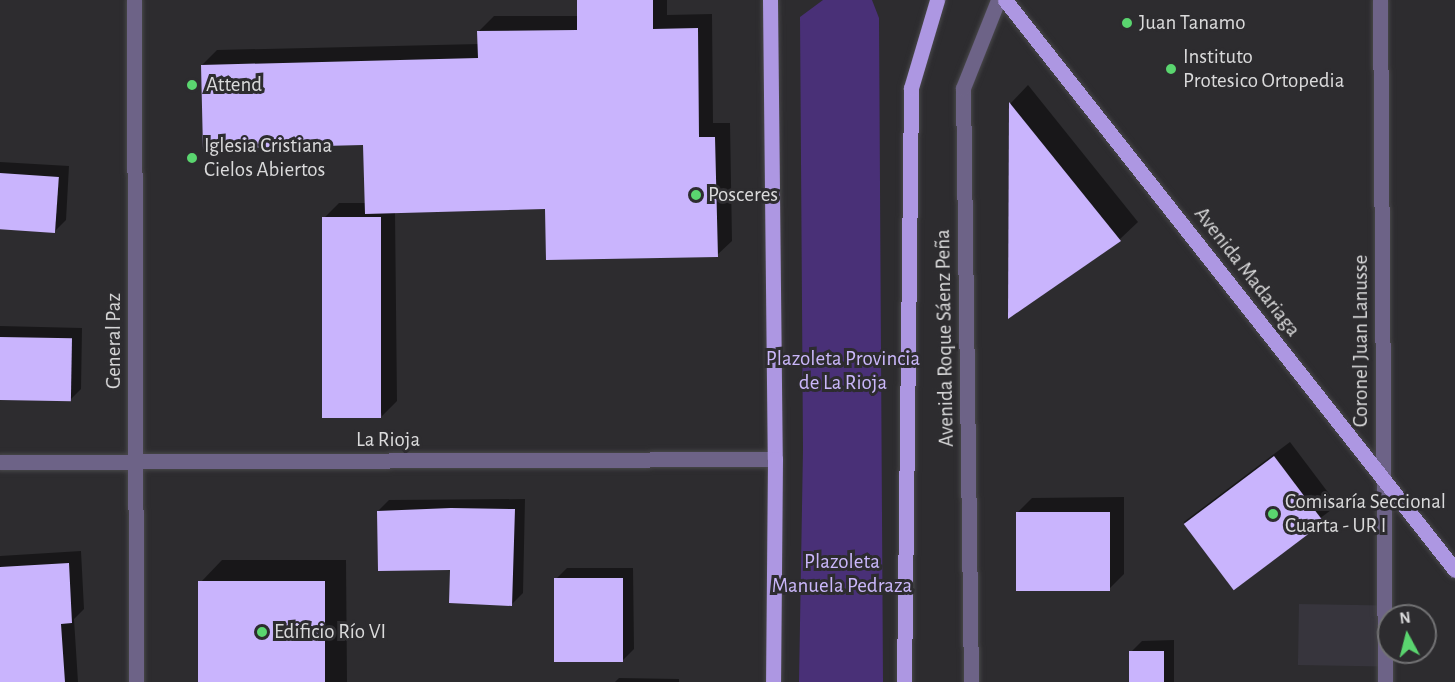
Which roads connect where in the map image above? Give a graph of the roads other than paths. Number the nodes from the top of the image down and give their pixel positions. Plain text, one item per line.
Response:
1 (135, 0) edge
2 (770, 0) edge
3 (937, 0) edge
4 (998, 0) edge
5 (1005, 0) edge
6 (1380, 0) edge
7 (775, 459) junction
8 (0, 462) edge
9 (135, 462) junction
10 (1383, 479) junction
11 (1455, 570) edge
12 (136, 682) edge
13 (773, 682) edge
14 (904, 682) edge
15 (971, 682) edge
16 (1385, 682) edge

1 - 9 street, General Paz
2 - 7 main road
3 - 14 main road, Avenida Roque Sáenz Peña
4 - 15 street, Avenida Roque Sáenz Peña
5 - 10 main road, Avenida Madariaga
6 - 10 street, Coronel Juan Lanusse
7 - 9 street, La Rioja
7 - 13 main road
8 - 9 street, La Rioja
9 - 12 street, General Paz
10 - 11 main road, Avenida Madariaga
10 - 16 street, Coronel Juan Lanusse

